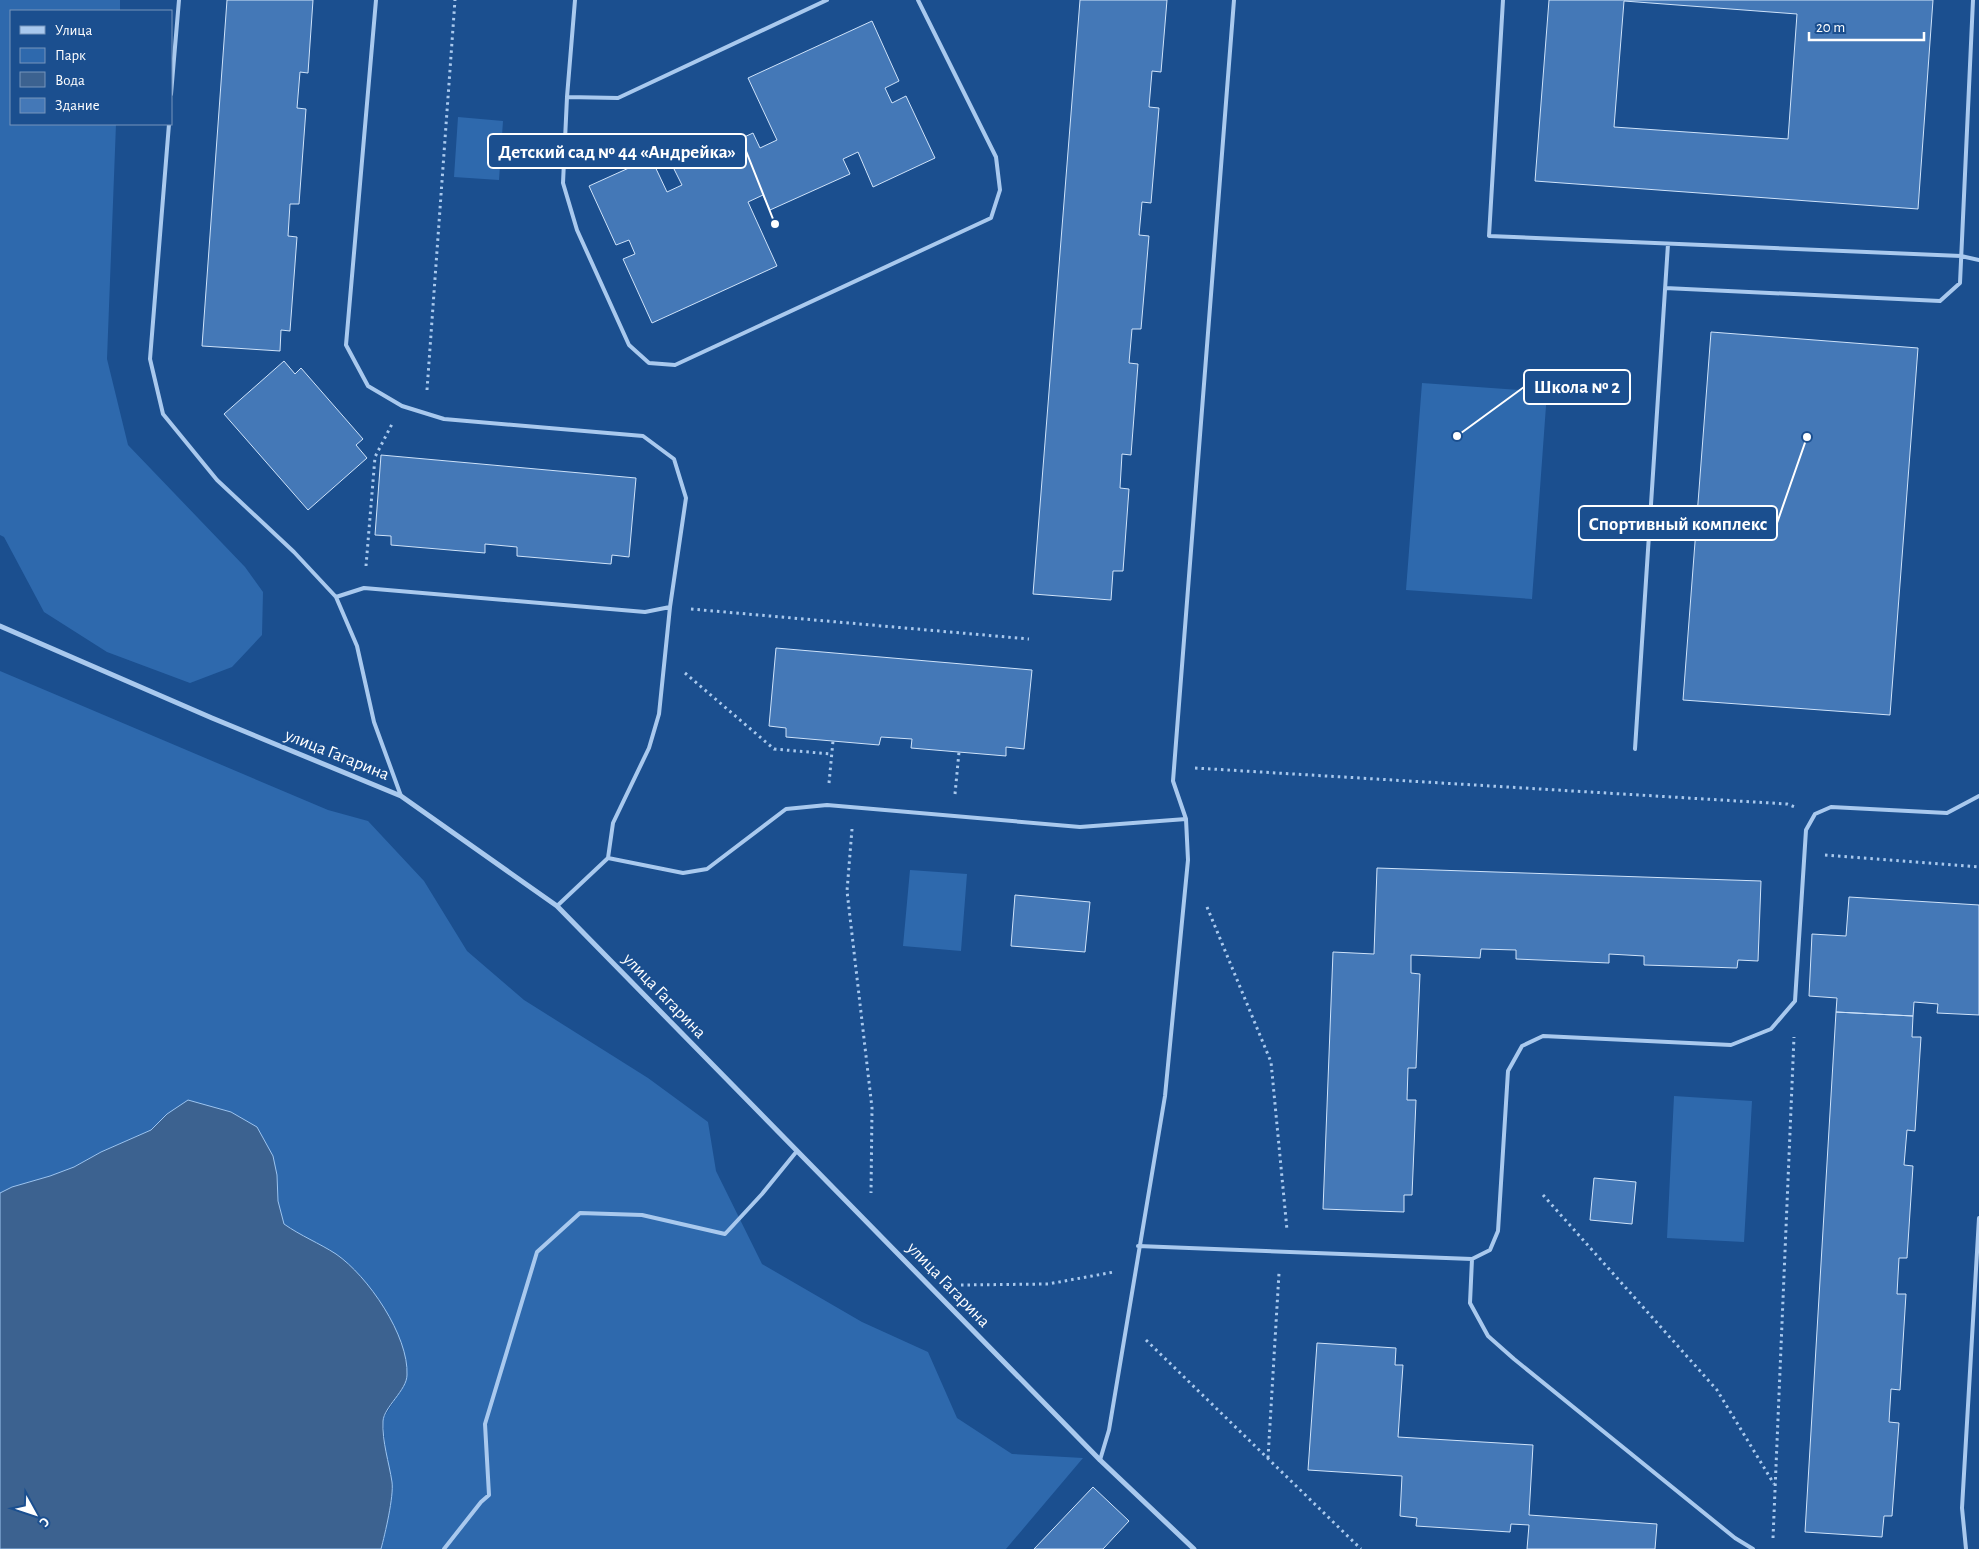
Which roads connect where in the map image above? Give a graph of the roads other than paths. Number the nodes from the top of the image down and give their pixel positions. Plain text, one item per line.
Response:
1 (179, 0) edge
2 (376, 0) edge
3 (575, 0) edge
4 (827, 0) edge
5 (918, 0) edge
6 (1234, 0) edge
7 (1503, 0) edge
8 (1973, 0) edge
9 (172, 82) edge
10 (567, 97) junction
11 (169, 125) edge
12 (1668, 244) junction
13 (1961, 256) junction
14 (1979, 260) edge
15 (1665, 288) junction
16 (336, 596) junction
17 (670, 607) junction
18 (0, 626) edge
19 (1635, 749) dead end
20 (401, 796) junction
21 (1979, 796) edge
22 (1186, 819) junction
23 (608, 858) junction
24 (557, 906) junction
25 (797, 1151) junction
26 (1979, 1218) edge
27 (1138, 1246) junction
28 (1472, 1259) junction
29 (1100, 1460) junction
30 (444, 1549) edge
31 (1194, 1549) edge
32 (1753, 1549) edge
33 (1966, 1549) edge

1 - 9 lane
2 - 17 lane
3 - 10 lane
4 - 10 lane
5 - 10 lane
6 - 22 lane
7 - 12 lane
8 - 13 lane
11 - 16 lane
12 - 13 lane
12 - 15 lane
13 - 14 lane
13 - 15 lane
15 - 19 lane
16 - 17 lane
16 - 20 lane
17 - 23 lane
18 - 20 street, улица Гагарина
20 - 24 street, улица Гагарина
21 - 28 lane
22 - 23 lane
22 - 27 lane
23 - 24 lane
24 - 25 street, улица Гагарина
25 - 29 street, улица Гагарина
25 - 30 lane
26 - 33 lane
27 - 28 lane
27 - 29 lane
28 - 32 lane
29 - 31 street, улица Гагарина

